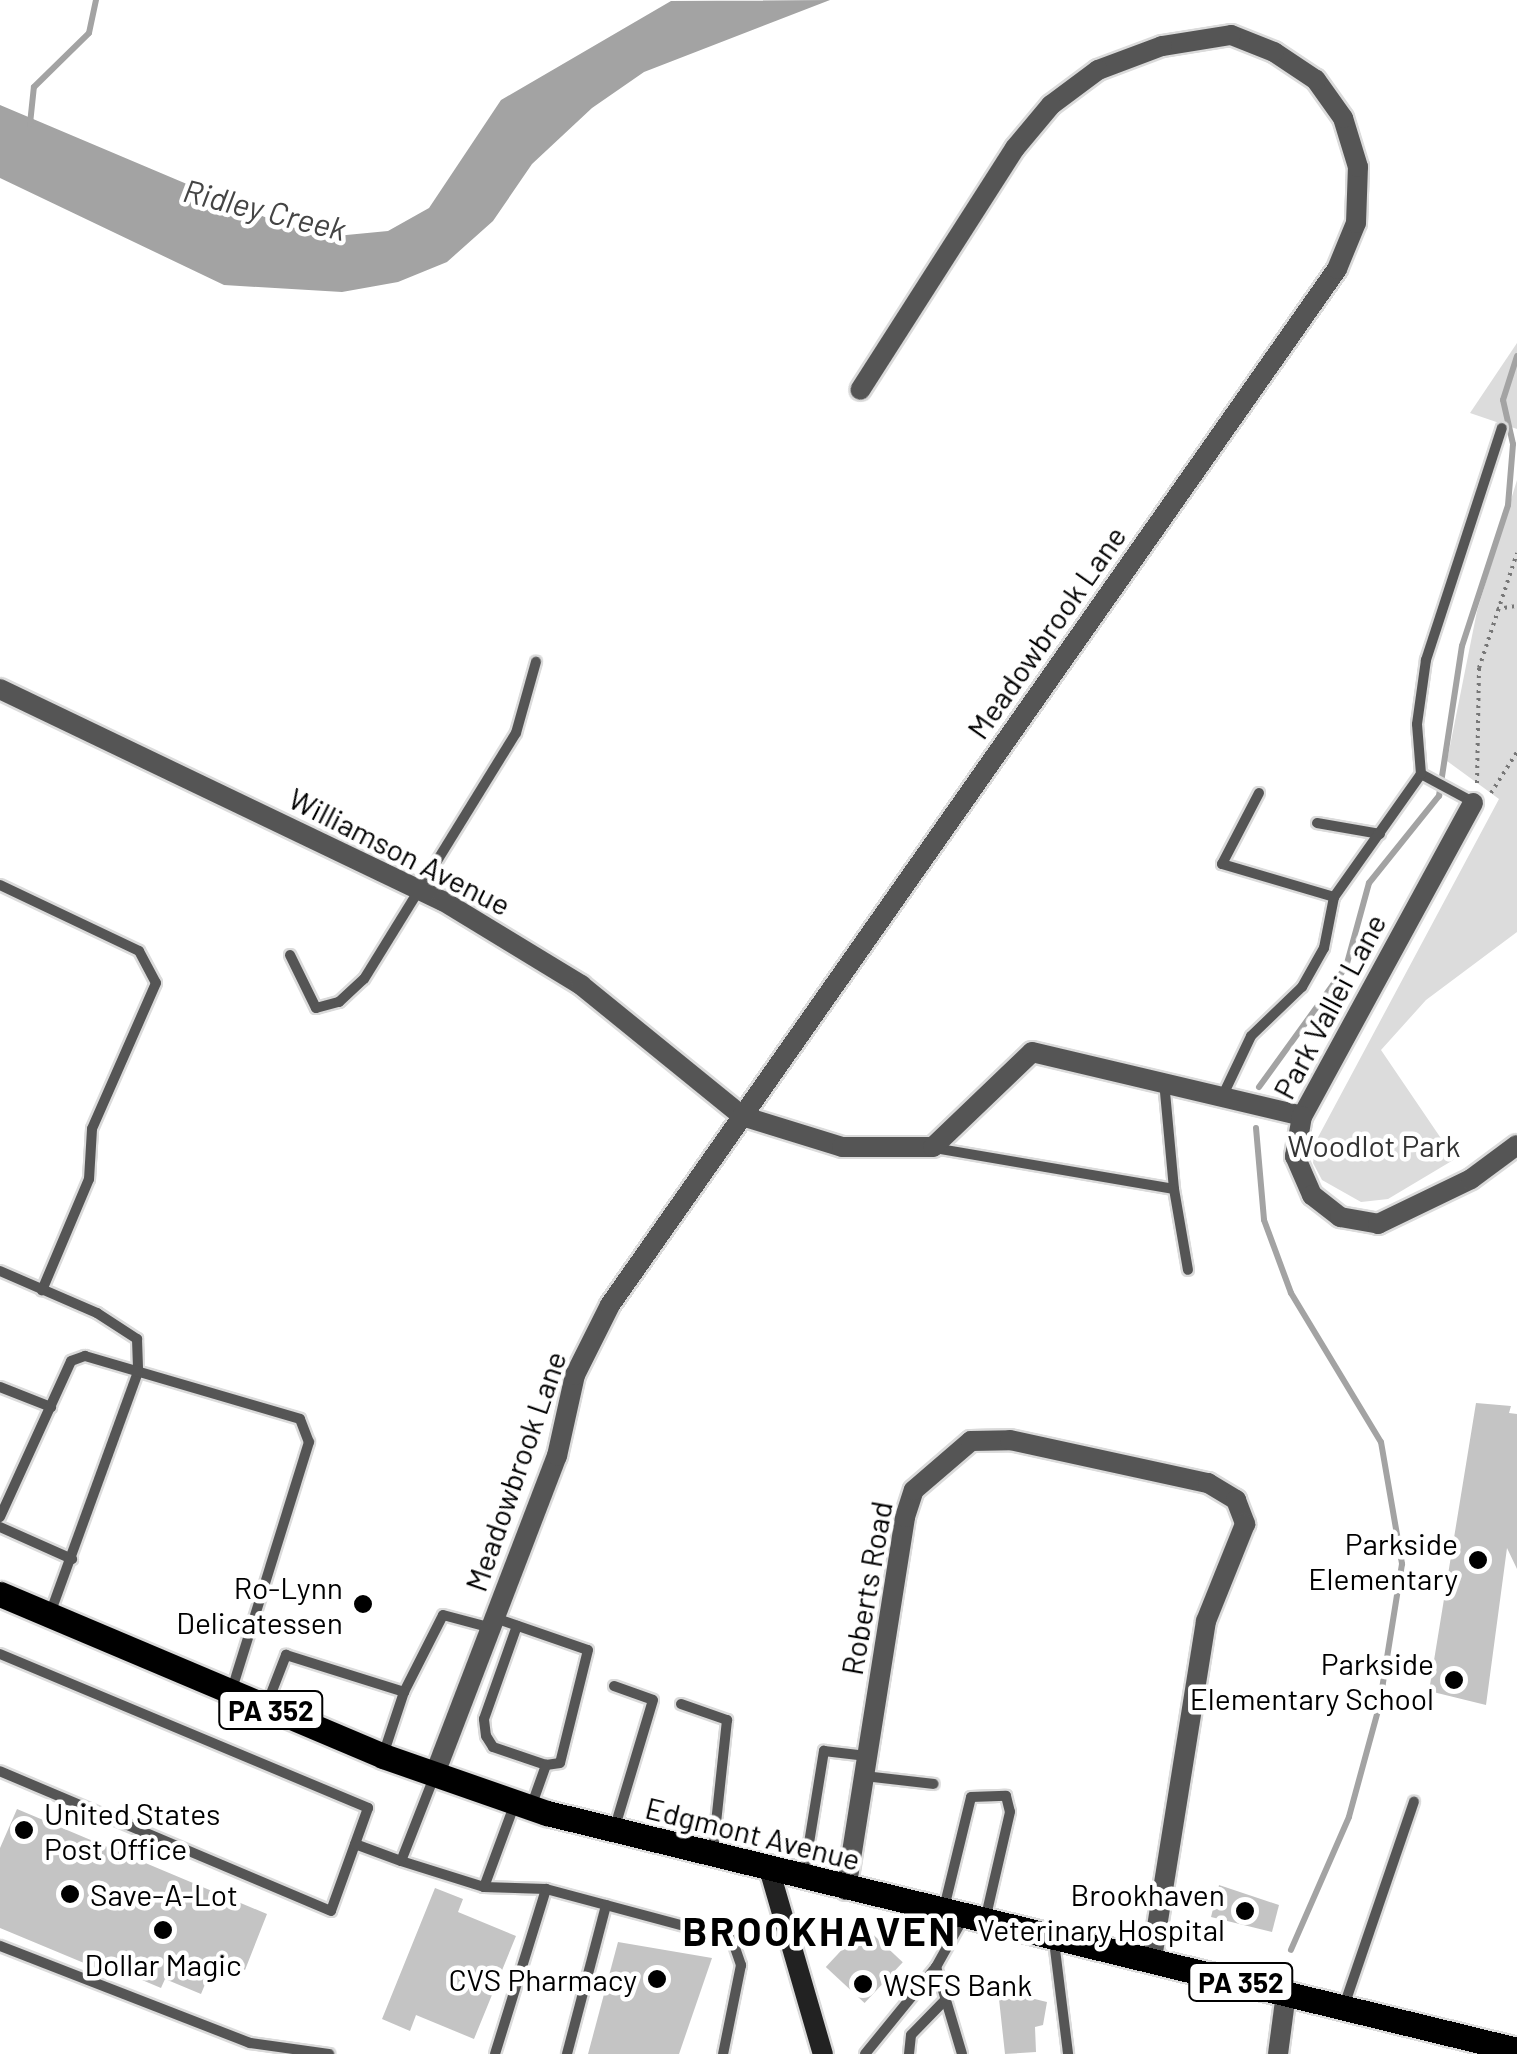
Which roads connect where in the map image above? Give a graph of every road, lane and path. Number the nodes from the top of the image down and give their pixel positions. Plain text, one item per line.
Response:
1 (860, 390) dead end
2 (1502, 428) dead end
3 (1517, 552) edge
4 (1517, 606) edge
5 (1498, 608) junction
6 (536, 662) dead end
7 (0, 688) edge
8 (1517, 752) edge
9 (1421, 774) junction
10 (1259, 793) dead end
11 (1474, 803) junction
12 (1317, 822) dead end
13 (1380, 834) junction
14 (0, 885) edge
15 (422, 891) junction
16 (1334, 896) junction
17 (290, 955) dead end
18 (1164, 1081) junction
19 (1223, 1095) junction
20 (742, 1116) junction
21 (1302, 1116) junction
22 (1517, 1145) edge
23 (933, 1148) junction
24 (1174, 1190) junction
25 (1188, 1270) dead end
26 (0, 1272) edge
27 (42, 1290) junction
28 (138, 1372) junction
29 (0, 1387) edge
30 (51, 1407) junction
31 (0, 1517) edge
32 (0, 1528) edge
33 (72, 1558) junction
34 (0, 1594) edge
35 (50, 1615) junction
36 (494, 1623) junction
37 (517, 1626) junction
38 (0, 1654) edge
39 (614, 1686) dead end
40 (404, 1692) junction
41 (231, 1694) junction
42 (681, 1704) dead end
43 (266, 1708) junction
44 (382, 1756) junction
45 (546, 1765) junction
46 (865, 1766) junction
47 (0, 1772) edge
48 (434, 1776) junction
49 (934, 1784) dead end
50 (1414, 1802) dead end
51 (523, 1805) junction
52 (614, 1831) junction
53 (355, 1844) junction
54 (712, 1857) junction
55 (401, 1861) junction
56 (770, 1872) junction
57 (803, 1880) junction
58 (484, 1886) junction
59 (546, 1888) junction
60 (846, 1890) junction
61 (606, 1905) junction
62 (964, 1916) junction
63 (1054, 1938) junction
64 (0, 1946) edge
65 (1152, 1960) junction
66 (936, 1967) junction
67 (1286, 1993) junction
68 (946, 1999) junction
69 (1344, 2007) junction
70 (1517, 2050) edge
71 (329, 2054) edge
72 (496, 2054) edge
73 (567, 2054) edge
74 (723, 2054) edge
75 (823, 2054) edge
76 (865, 2054) edge
77 (909, 2054) edge
78 (962, 2054) edge
79 (1068, 2054) edge
80 (1278, 2054) edge

1 - 20 street, Meadowbrook Lane
2 - 9 lane
3 - 5 path
4 - 5 path
5 - 11 path
6 - 15 lane
7 - 15 street, Williamson Avenue
8 - 11 path
9 - 11 lane
9 - 13 lane
10 - 16 lane
11 - 21 street, Park Vallei Lane
12 - 13 lane
13 - 16 lane
14 - 27 lane
15 - 17 lane
15 - 20 street, Williamson Avenue
16 - 19 lane
18 - 19 street
18 - 23 street
18 - 24 lane
19 - 21 street
20 - 23 street
20 - 36 street, Meadowbrook Lane
21 - 22 street, Park Vallei Lane
23 - 24 lane
24 - 25 lane
26 - 27 lane
27 - 28 lane
28 - 30 lane
28 - 33 lane
28 - 41 lane
29 - 30 lane
30 - 31 lane
32 - 33 lane
33 - 35 lane
34 - 35 main road, Edgmont Avenue / PA 352
35 - 41 main road, Edgmont Avenue / PA 352
36 - 37 lane
36 - 40 lane
36 - 48 street, Meadowbrook Lane
37 - 45 lane
37 - 45 lane
38 - 53 lane
39 - 52 lane
40 - 43 lane
40 - 44 lane
41 - 43 main road, Edgmont Avenue / PA 352
42 - 54 lane
43 - 44 main road, Edgmont Avenue / PA 352
44 - 48 main road, Edgmont Avenue / PA 352
45 - 51 lane
46 - 49 lane
46 - 57 lane
46 - 60 street, Roberts Road
46 - 65 street, Roberts Road
47 - 53 lane
48 - 51 main road, Edgmont Avenue / PA 352
48 - 55 lane
50 - 69 lane
51 - 52 main road, Edgmont Avenue / PA 352
51 - 58 lane
52 - 54 main road, Edgmont Avenue / PA 352
53 - 55 lane
54 - 56 main road, Edgmont Avenue / PA 352
55 - 58 lane
56 - 57 main road, Edgmont Avenue / PA 352
56 - 75 street
57 - 60 main road, Edgmont Avenue / PA 352
58 - 59 lane
59 - 61 lane
59 - 72 lane
60 - 62 main road, Edgmont Avenue / PA 352
61 - 73 lane
61 - 74 lane
62 - 62 lane
62 - 63 main road, Edgmont Avenue / PA 352
62 - 66 lane
63 - 65 main road, Edgmont Avenue / PA 352
63 - 79 lane
64 - 71 lane
65 - 67 main road, Edgmont Avenue / PA 352
66 - 68 lane
66 - 76 lane
67 - 69 main road, Edgmont Avenue / PA 352
67 - 80 street
68 - 77 lane
68 - 78 lane
69 - 70 main road, Edgmont Avenue / PA 352

